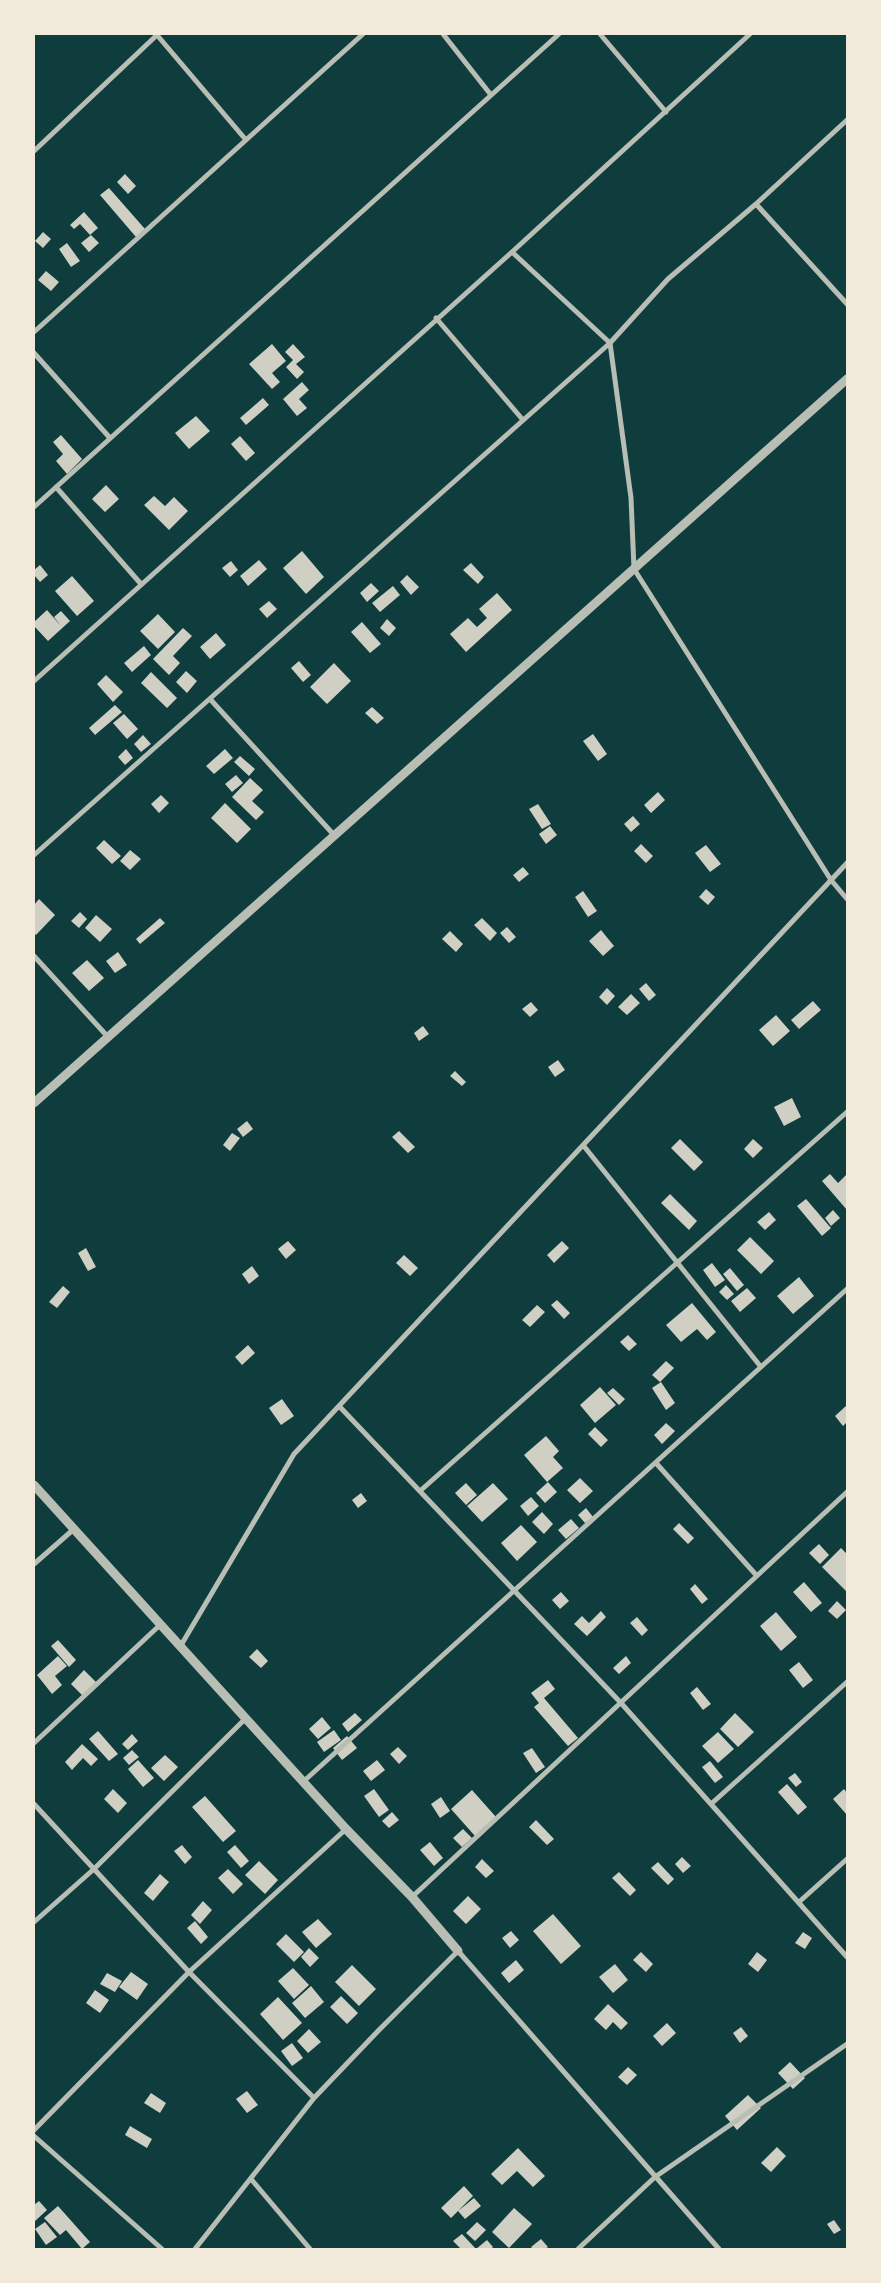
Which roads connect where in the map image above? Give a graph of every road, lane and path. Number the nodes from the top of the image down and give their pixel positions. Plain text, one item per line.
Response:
1 (157, 34) edge
2 (363, 34) edge
3 (442, 34) edge
4 (559, 34) edge
5 (600, 34) edge
6 (750, 34) edge
7 (491, 95) junction
8 (666, 112) junction
9 (847, 120) edge
10 (246, 140) junction
11 (34, 151) edge
12 (756, 204) junction
13 (512, 252) junction
14 (847, 304) edge
15 (436, 318) junction
16 (34, 332) edge
17 (610, 343) junction
18 (34, 353) edge
19 (847, 379) edge
20 (524, 420) junction
21 (110, 438) junction
22 (56, 487) junction
23 (34, 507) edge
24 (634, 569) junction
25 (141, 584) junction
26 (34, 681) edge
27 (210, 699) junction
28 (334, 835) junction
29 (34, 855) edge
30 (847, 863) edge
31 (831, 880) junction
32 (847, 899) edge
33 (34, 956) edge
34 (108, 1037) junction
35 (34, 1103) edge
36 (847, 1112) edge
37 (583, 1145) junction
38 (678, 1263) junction
39 (847, 1289) edge
40 (762, 1367) junction
41 (339, 1406) junction
42 (656, 1463) junction
43 (34, 1485) edge
44 (420, 1492) junction
45 (847, 1492) edge
46 (74, 1529) junction
47 (34, 1564) edge
48 (757, 1576) junction
49 (514, 1591) junction
50 (160, 1624) junction
51 (180, 1647) junction
52 (847, 1682) edge
53 (621, 1703) junction
54 (246, 1718) junction
55 (34, 1743) edge
56 (304, 1781) junction
57 (34, 1804) edge
58 (711, 1804) junction
59 (346, 1829) junction
60 (847, 1859) edge
61 (94, 1869) junction
62 (412, 1897) junction
63 (798, 1902) junction
64 (34, 1922) edge
65 (458, 1951) junction
66 (847, 1957) edge
67 (188, 1972) junction
68 (847, 2044) edge
69 (314, 2098) junction
70 (34, 2130) edge
71 (34, 2136) edge
72 (655, 2177) junction
73 (251, 2179) junction
74 (162, 2249) edge
75 (195, 2249) edge
76 (310, 2249) edge
77 (578, 2249) edge
78 (719, 2249) edge

1 - 10 street
1 - 11 street
2 - 10 street
3 - 7 street
4 - 7 street
5 - 8 street
6 - 8 street
7 - 21 street
8 - 13 street
9 - 12 street
10 - 16 street
12 - 14 street
12 - 17 street
13 - 15 street
13 - 17 street
15 - 20 street
15 - 25 street
17 - 20 street
17 - 24 street
18 - 21 street
19 - 24 street
20 - 27 street
21 - 22 street
22 - 23 street
22 - 25 street
24 - 28 street
24 - 31 street
25 - 26 street
27 - 28 street
27 - 29 street
28 - 34 street
30 - 31 street
31 - 32 street
31 - 37 street
33 - 34 street
34 - 35 street
36 - 38 street
37 - 38 street
37 - 41 street
38 - 40 street
38 - 44 street
39 - 40 street
40 - 42 street
41 - 44 street
41 - 51 street
42 - 48 street
42 - 49 street
43 - 46 street
44 - 49 street
45 - 48 street
46 - 47 street
46 - 50 street
48 - 53 street
49 - 53 street
49 - 56 street
50 - 51 street
50 - 55 street
51 - 54 street
52 - 58 street
53 - 58 street
53 - 62 street
54 - 56 street
54 - 61 street
56 - 59 street
57 - 61 street
58 - 63 street
59 - 62 street
59 - 67 street
60 - 63 street
61 - 64 street
61 - 67 street
62 - 65 street
63 - 66 street
65 - 69 street
65 - 72 street
67 - 69 street
67 - 70 street
68 - 72 street
69 - 73 street
71 - 74 street
72 - 77 street
72 - 78 street
73 - 75 street
73 - 76 street

